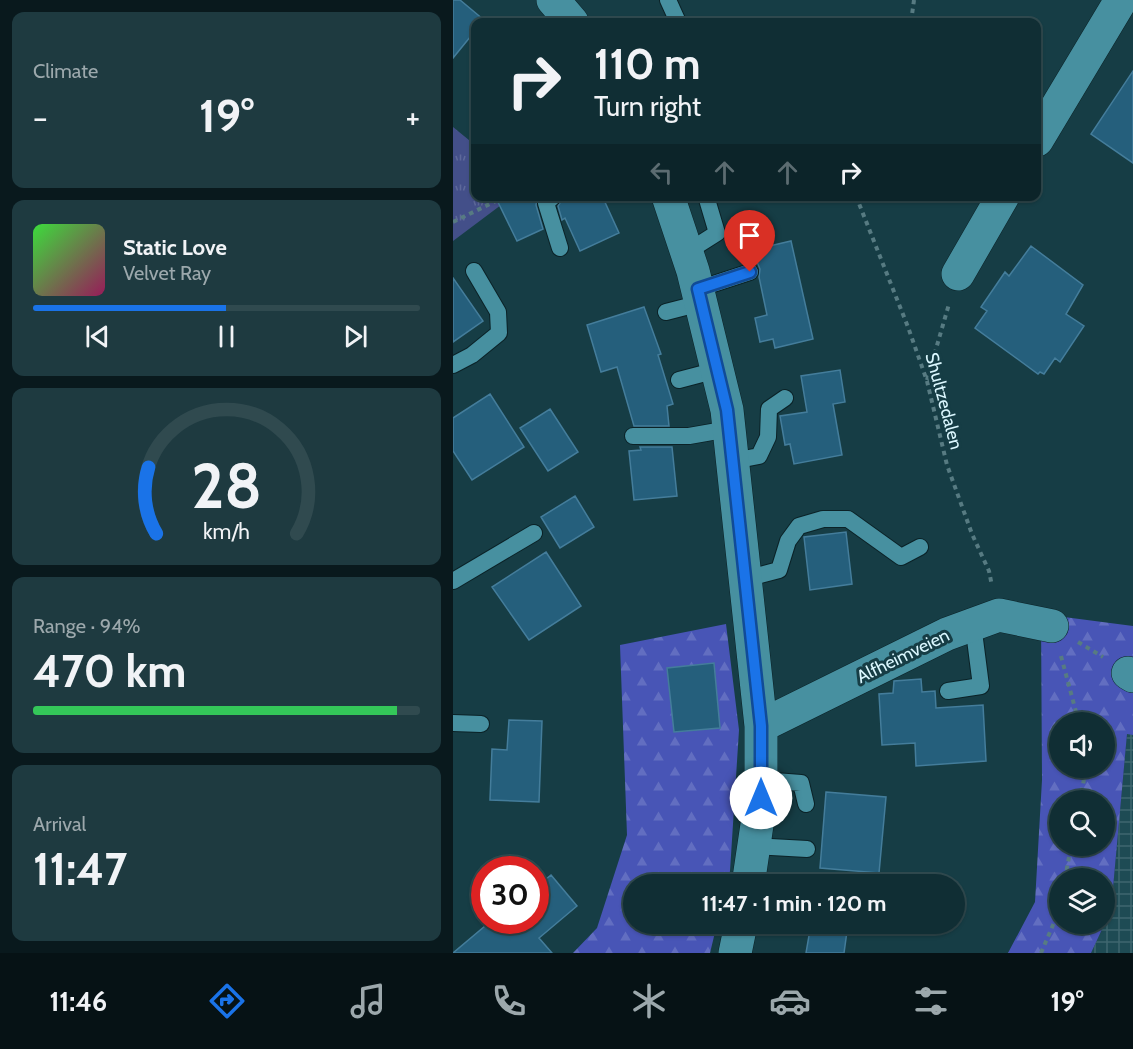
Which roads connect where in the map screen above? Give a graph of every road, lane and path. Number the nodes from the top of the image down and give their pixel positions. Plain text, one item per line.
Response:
1 (553, 0) edge
2 (668, 0) edge
3 (914, 0) edge
4 (1121, 0) edge
5 (569, 18) edge
6 (676, 18) edge
7 (912, 18) edge
8 (1041, 133) edge
9 (496, 201) edge
10 (549, 201) edge
11 (670, 201) edge
12 (707, 201) edge
13 (858, 201) edge
14 (1000, 201) edge
15 (453, 222) edge
16 (560, 248) dead end
17 (687, 252) junction
18 (474, 271) dead end
19 (750, 272) dead end
20 (958, 274) joint
21 (699, 296) junction
22 (666, 312) dead end
23 (453, 365) edge
24 (717, 370) junction
25 (679, 380) dead end
26 (927, 381) junction
27 (785, 398) dead end
28 (633, 436) dead end
29 (731, 445) junction
30 (534, 533) dead end
31 (920, 547) dead end
32 (745, 579) junction
33 (453, 581) edge
34 (986, 620) junction
35 (1052, 626) junction
36 (1131, 675) edge
37 (948, 691) dead end
38 (1076, 712) edge
39 (453, 723) edge
40 (481, 724) dead end
41 (761, 726) junction
42 (761, 780) junction
43 (806, 804) dead end
44 (755, 846) junction
45 (807, 849) dead end
46 (750, 874) edge
47 (739, 934) edge
48 (1049, 934) edge
49 (735, 953) edge
50 (1041, 953) edge

1 - 5 street
2 - 6 lane
3 - 7 path
4 - 8 street
9 - 15 path
10 - 16 lane
11 - 17 street
12 - 17 lane
13 - 26 path, Shultzedalen
14 - 20 street
17 - 21 street
18 - 23 lane
19 - 21 lane
20 - 26 path
21 - 22 lane
21 - 24 street
24 - 25 lane
24 - 29 street
26 - 34 path, Shultzedalen
27 - 29 lane
28 - 29 lane
29 - 32 street
30 - 33 lane
31 - 32 lane
32 - 41 street
34 - 35 street
34 - 37 lane
34 - 41 street, Alfheimveien
35 - 36 path
35 - 38 path
39 - 40 lane
41 - 42 street
42 - 43 lane
42 - 44 street
44 - 45 lane
44 - 46 street
47 - 49 street
48 - 50 path

